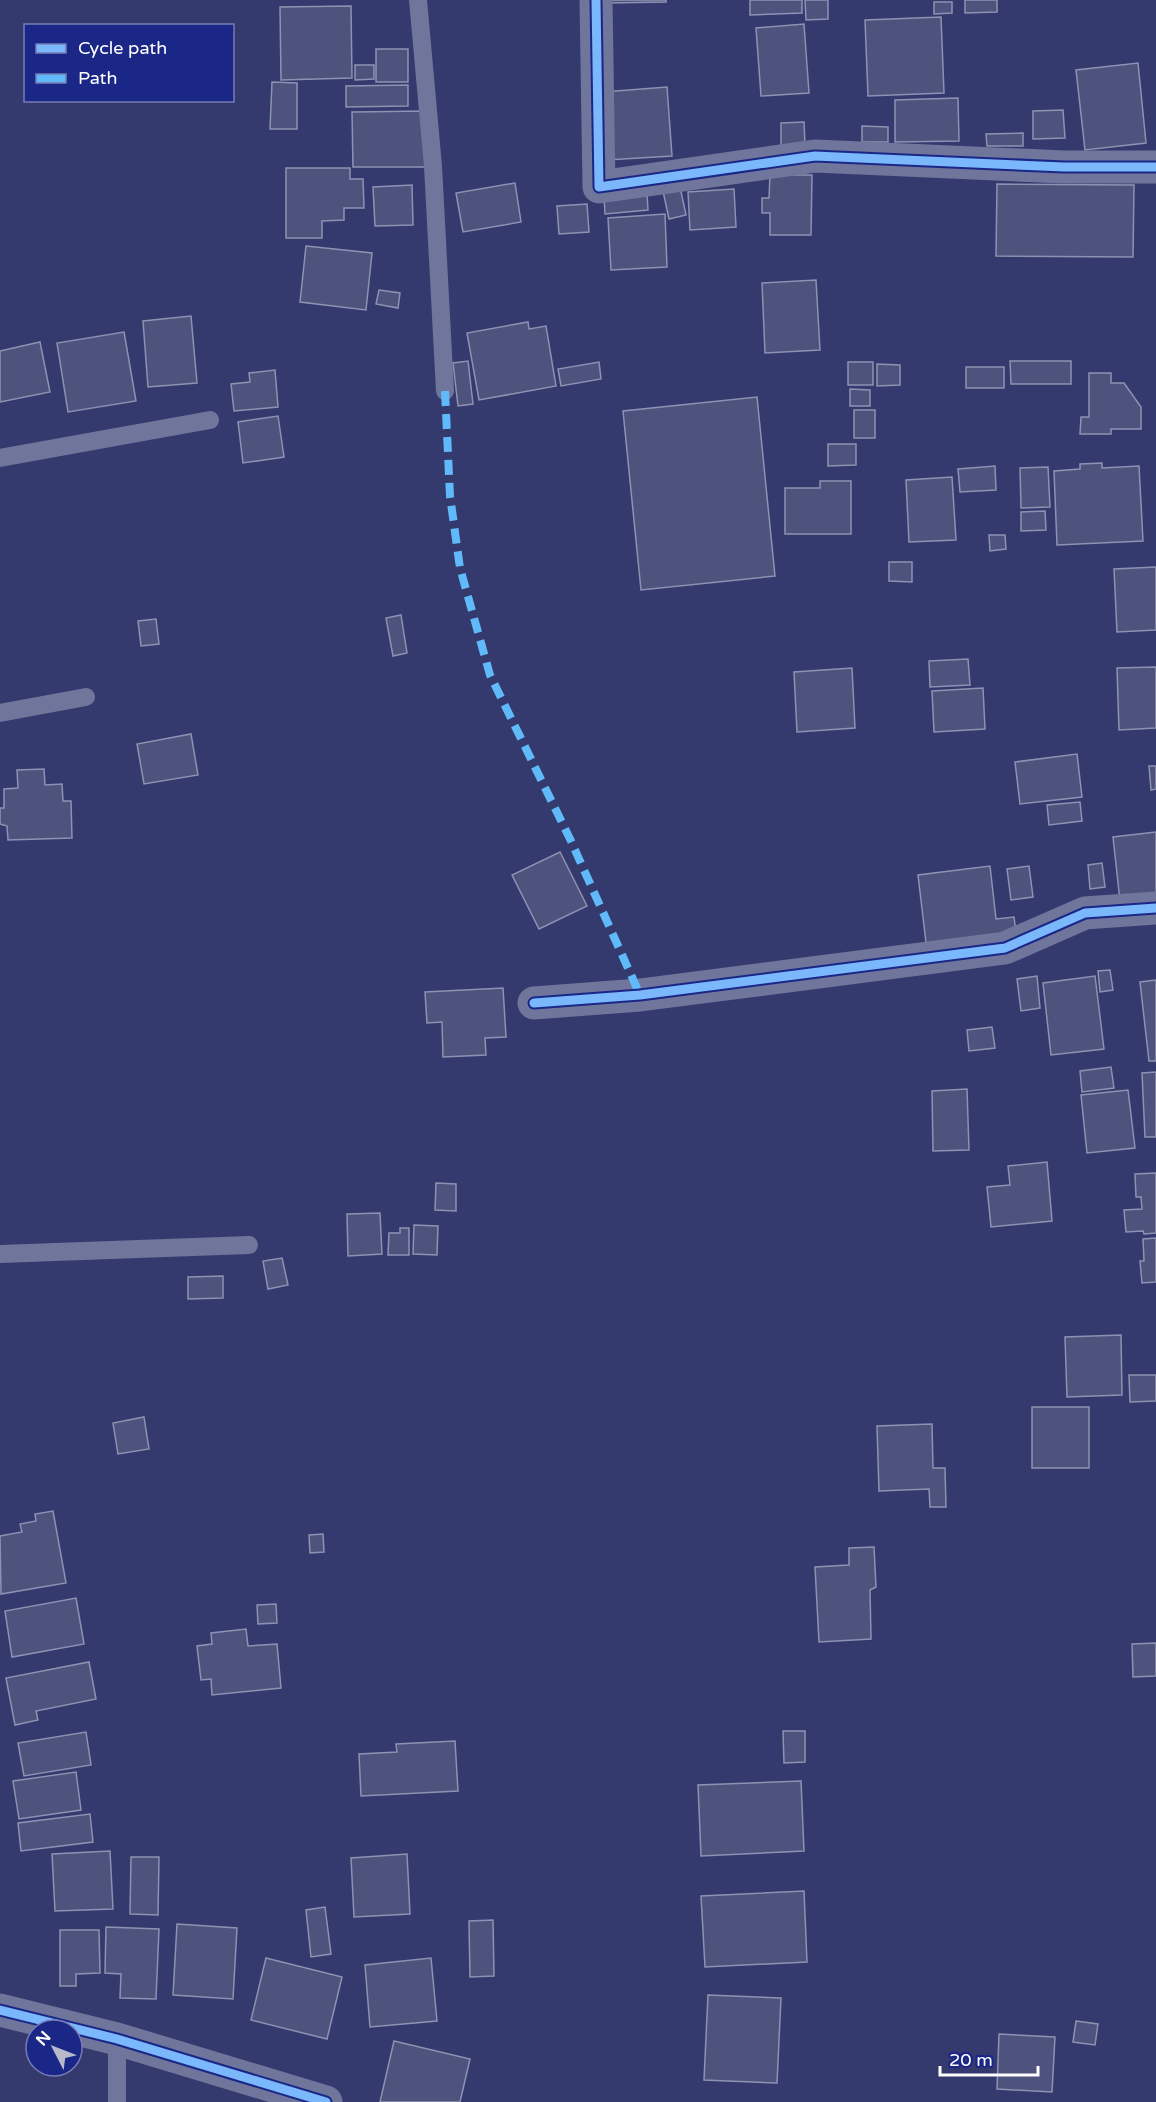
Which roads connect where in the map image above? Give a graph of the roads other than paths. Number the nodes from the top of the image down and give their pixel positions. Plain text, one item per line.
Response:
1 (418, 0) edge
2 (596, 0) edge
3 (1156, 167) edge
4 (445, 392) dead end
5 (210, 420) dead end
6 (0, 458) edge
7 (86, 698) dead end
8 (0, 713) edge
9 (1156, 908) edge
10 (534, 1004) dead end
11 (249, 1245) dead end
12 (0, 1254) edge
13 (0, 2010) edge
14 (117, 2038) junction
15 (117, 2102) edge
16 (326, 2102) edge

1 - 4 lane
2 - 3 street
5 - 6 lane
7 - 8 lane
9 - 10 street
11 - 12 lane
13 - 14 street
14 - 15 lane
14 - 16 street

